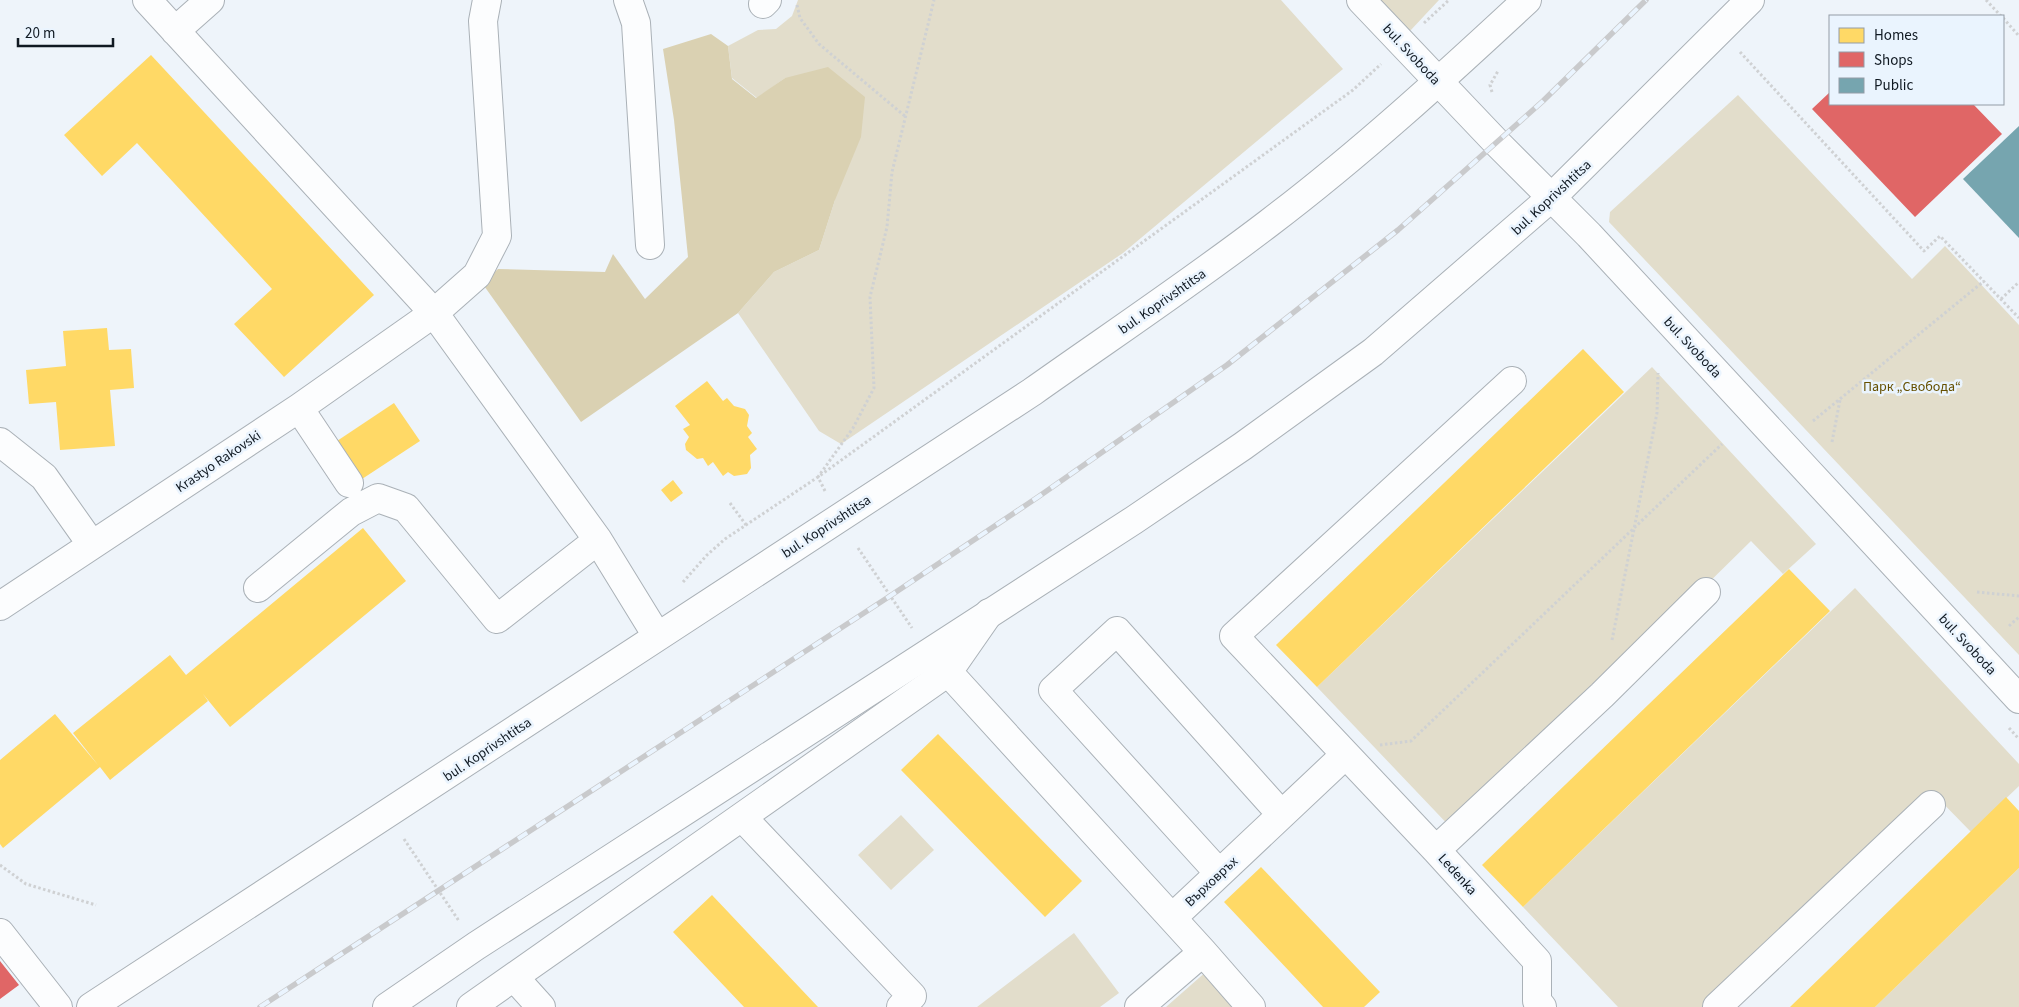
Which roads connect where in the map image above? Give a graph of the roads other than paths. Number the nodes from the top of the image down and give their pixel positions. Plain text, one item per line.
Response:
1 (147, 0) edge
2 (210, 0) edge
3 (487, 0) edge
4 (628, 0) edge
5 (1361, 0) edge
6 (1527, 0) edge
7 (1750, 0) edge
8 (176, 30) junction
9 (1438, 82) junction
10 (1552, 197) junction
11 (650, 245) dead end
12 (434, 313) junction
13 (1512, 381) dead end
14 (299, 408) junction
15 (0, 442) edge
16 (349, 483) dead end
17 (598, 540) junction
18 (92, 545) junction
19 (258, 588) dead end
20 (1706, 592) dead end
21 (0, 606) edge
22 (992, 610) junction
23 (657, 636) junction
24 (948, 672) junction
25 (2019, 698) edge
26 (1345, 755) junction
27 (1931, 805) dead end
28 (1281, 814) junction
29 (743, 818) junction
30 (1436, 850) junction
31 (1219, 873) junction
32 (1172, 918) junction
33 (0, 933) edge
34 (1203, 952) junction
35 (514, 977) junction
36 (1537, 1005) edge
37 (58, 1007) edge
38 (91, 1007) edge
39 (387, 1007) edge
40 (471, 1007) edge
41 (541, 1007) edge
42 (901, 1007) edge
43 (1139, 1007) edge
44 (1251, 1007) edge
45 (1717, 1007) edge

1 - 8 main road
2 - 8 main road
3 - 12 main road, Krastyo Rakovski
4 - 11 main road
5 - 9 main road, bul. Svoboda
6 - 9 main road, bul. Koprivshtitsa
7 - 10 main road, bul. Koprivshtitsa
8 - 12 main road
9 - 10 main road, bul. Svoboda
9 - 23 main road, bul. Koprivshtitsa
10 - 22 main road, bul. Koprivshtitsa
10 - 25 main road, bul. Svoboda
12 - 14 main road, Krastyo Rakovski
12 - 17 main road
13 - 26 main road, Ledenka
14 - 16 main road
14 - 18 main road, Krastyo Rakovski
15 - 18 main road
17 - 19 main road
17 - 23 main road
18 - 21 main road, Krastyo Rakovski
20 - 30 main road
22 - 24 main road
22 - 39 main road, bul. Koprivshtitsa
23 - 38 main road, bul. Koprivshtitsa
24 - 29 main road
24 - 32 main road
26 - 28 main road, Върховръх
26 - 30 main road, Ledenka
27 - 45 main road
28 - 31 main road, Върховръх
28 - 31 main road
29 - 35 main road
29 - 42 main road
30 - 36 main road, Ledenka
31 - 32 main road, Върховръх
32 - 34 main road
33 - 37 main road
34 - 43 main road
34 - 44 main road
35 - 40 main road
35 - 41 main road

